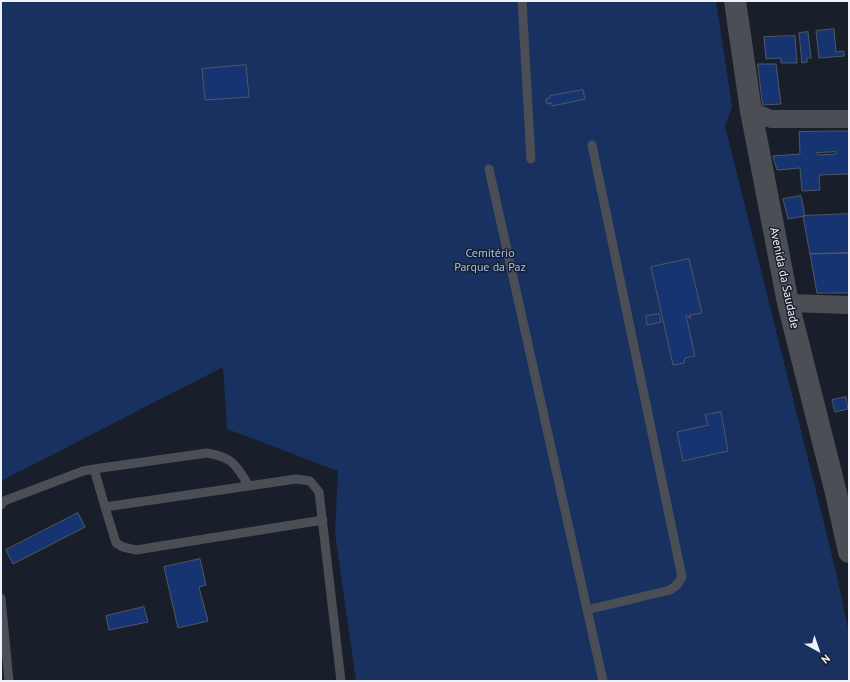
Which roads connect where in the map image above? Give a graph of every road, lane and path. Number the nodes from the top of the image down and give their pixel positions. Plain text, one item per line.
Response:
1 (522, 1) edge
2 (735, 1) edge
3 (759, 118) junction
4 (849, 119) edge
5 (592, 144) dead end
6 (531, 159) dead end
7 (489, 169) dead end
8 (788, 303) junction
9 (849, 305) edge
10 (94, 469) junction
11 (249, 486) junction
12 (842, 493) edge
13 (1, 505) edge
14 (105, 507) junction
15 (323, 520) junction
16 (849, 552) edge
17 (1, 598) edge
18 (587, 610) junction
19 (4, 665) edge
20 (10, 681) edge
21 (341, 681) edge
22 (603, 681) edge

1 - 6 lane
2 - 3 street, Avenida da Saudade
3 - 4 street
3 - 8 street, Avenida da Saudade
5 - 18 lane
7 - 18 lane
8 - 9 street
8 - 12 street, Avenida da Saudade
10 - 11 lane
10 - 13 lane
10 - 14 lane
11 - 14 lane
11 - 15 lane
12 - 16 street, Avenida da Saudade
14 - 15 lane
15 - 21 lane
17 - 19 lane
18 - 22 lane
19 - 20 lane

